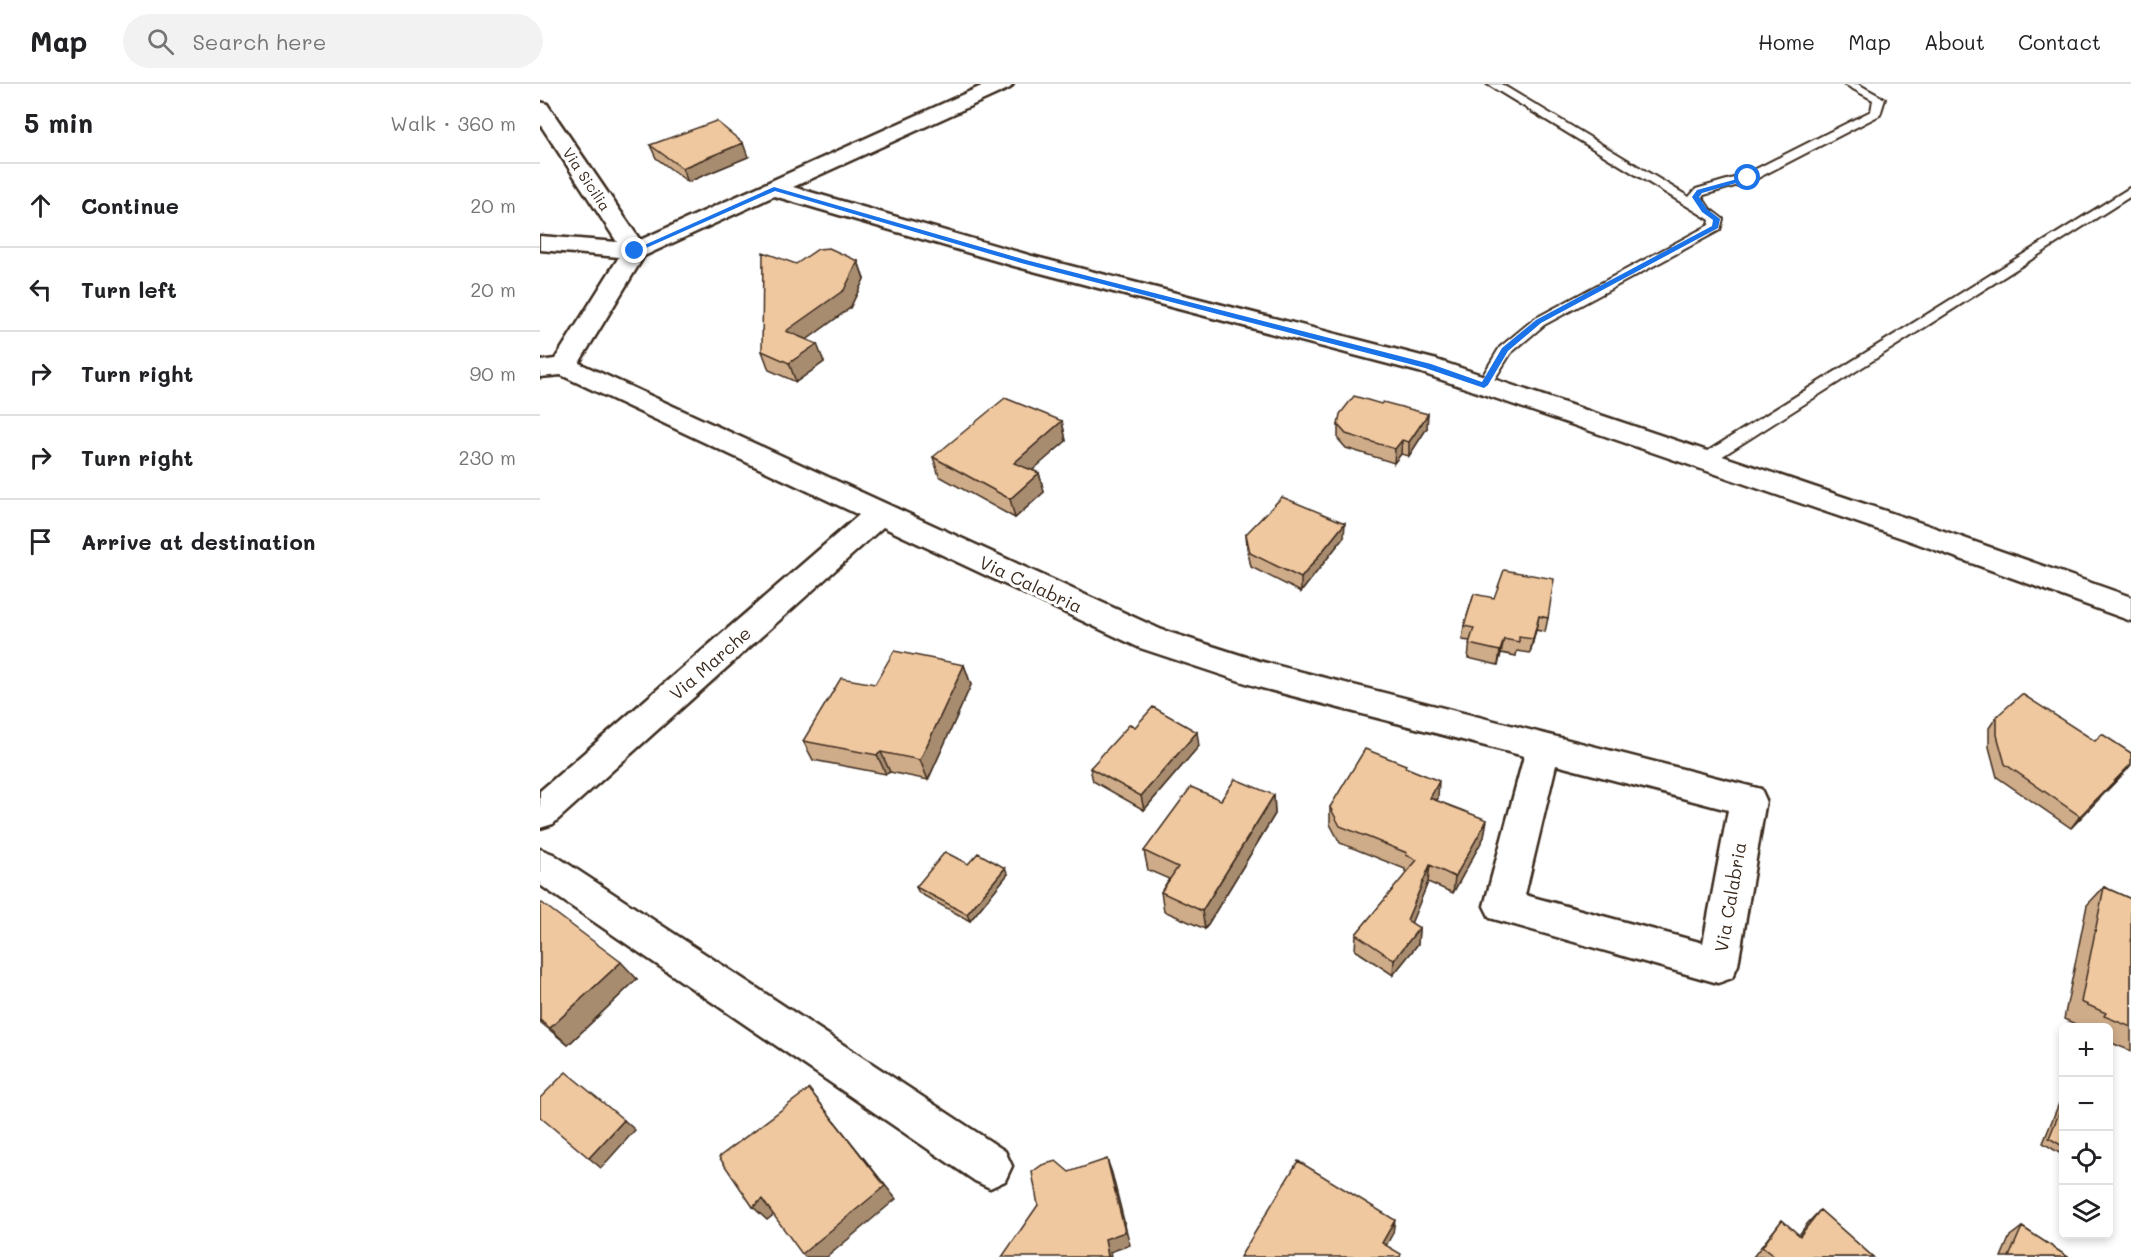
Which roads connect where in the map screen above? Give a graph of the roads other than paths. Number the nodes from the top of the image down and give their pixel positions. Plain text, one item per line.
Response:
1 (1003, 84) edge
2 (1493, 84) edge
3 (1851, 84) edge
4 (540, 108) edge
5 (774, 189) junction
6 (2131, 191) edge
7 (1704, 210) junction
8 (540, 243) edge
9 (635, 251) junction
10 (552, 368) edge
11 (1484, 385) junction
12 (1705, 460) junction
13 (880, 513) junction
14 (2131, 609) edge
15 (1544, 748) junction
16 (540, 813) edge
17 (540, 865) edge
18 (990, 1166) dead end

1 - 5 street
2 - 7 lane
3 - 7 lane
4 - 9 street, Via Sicilia
5 - 9 street
5 - 11 street
6 - 12 lane
7 - 11 lane
8 - 9 street
9 - 10 street
10 - 13 street, Via Calabria
11 - 12 street
12 - 14 street
13 - 15 street, Via Calabria
13 - 16 street, Via Marche
15 - 15 street, Via Calabria
17 - 18 street

